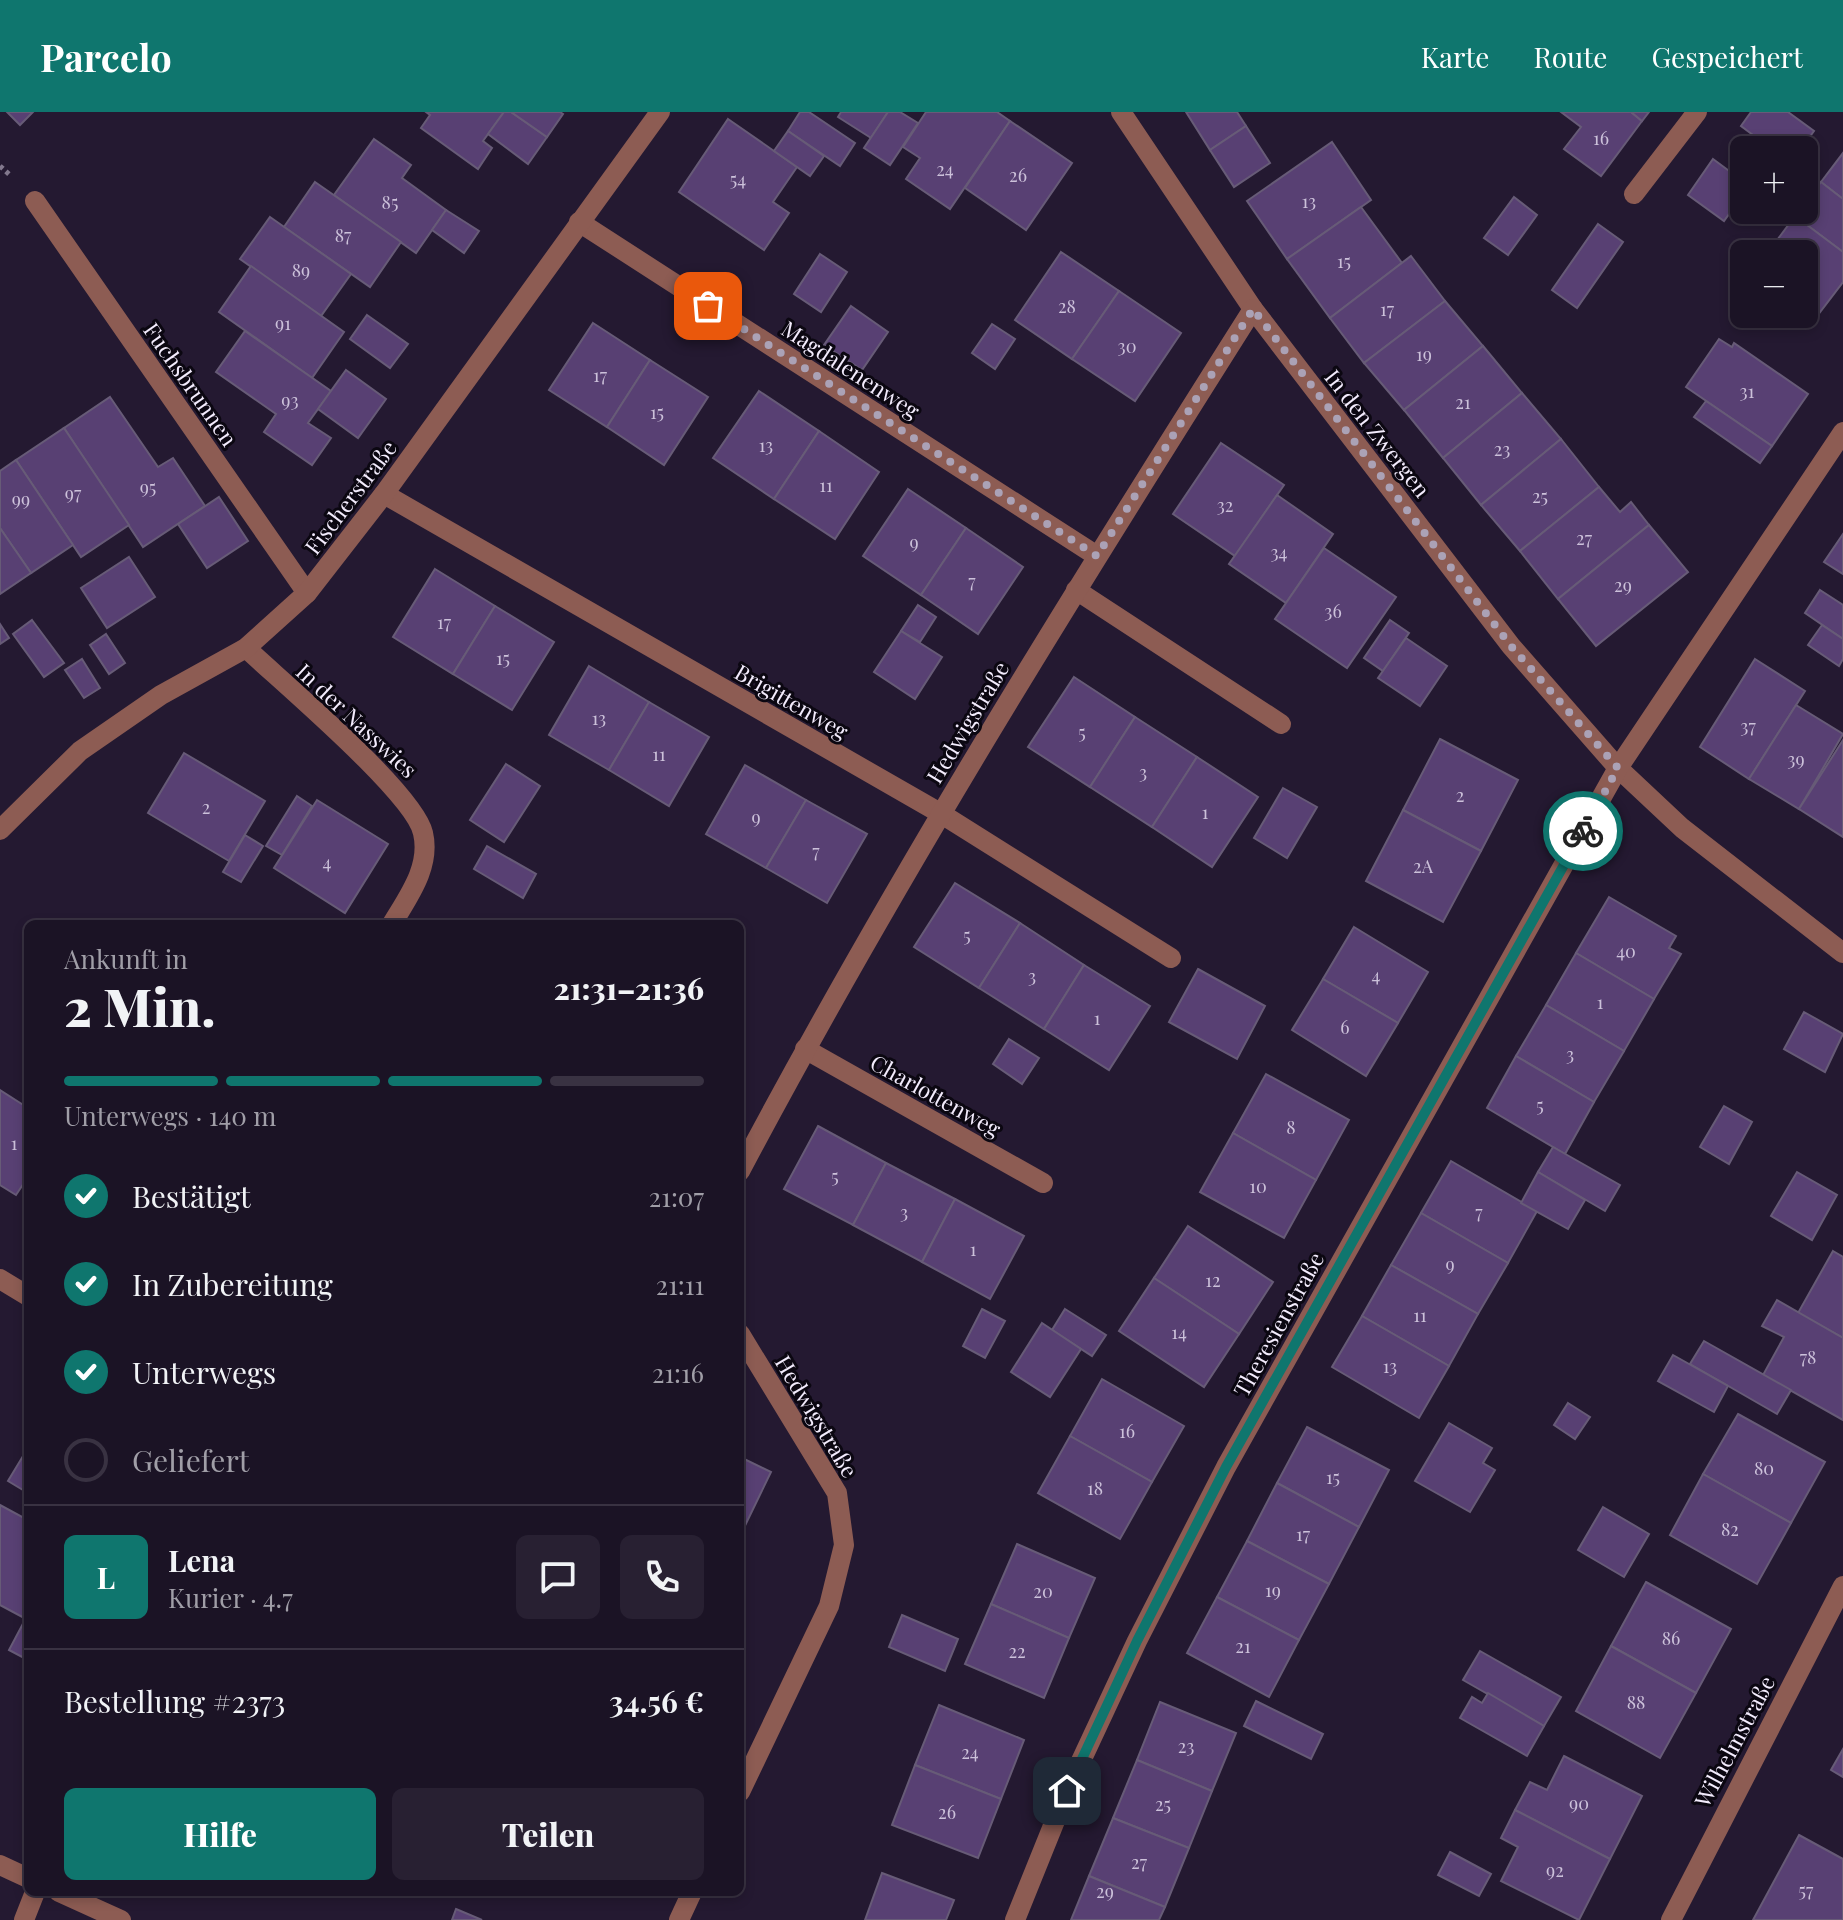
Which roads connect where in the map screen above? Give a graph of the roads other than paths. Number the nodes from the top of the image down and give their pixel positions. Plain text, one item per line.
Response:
1 (660, 112) edge
2 (1121, 112) edge
3 (1697, 112) edge
4 (1634, 194) dead end
5 (35, 201) dead end
6 (579, 222) junction
7 (1253, 309) junction
8 (1843, 432) edge
9 (384, 494) junction
10 (1097, 556) junction
11 (1076, 590) junction
12 (307, 593) junction
13 (246, 648) junction
14 (1281, 724) dead end
15 (1618, 768) junction
16 (940, 813) junction
17 (0, 830) edge
18 (394, 920) edge
19 (1843, 953) edge
20 (1171, 958) dead end
21 (805, 1049) junction
22 (744, 1163) edge
23 (1043, 1183) dead end
24 (0, 1279) edge
25 (24, 1294) edge
26 (744, 1341) edge
27 (1843, 1586) edge
28 (744, 1784) edge
29 (0, 1865) edge
30 (24, 1876) edge
31 (33, 1896) edge
32 (68, 1896) edge
33 (690, 1896) edge
34 (24, 1920) edge
35 (121, 1920) edge
36 (679, 1920) edge
37 (1015, 1920) edge
38 (1671, 1920) edge

1 - 6 street, Fischerstraße
2 - 7 street, In den Zwergen
3 - 4 street
5 - 12 street, Fuchsbrunnen
6 - 9 street, Fischerstraße
6 - 10 street, Magdalenenweg
7 - 10 street, Hedwigstraße
7 - 15 street, In den Zwergen
8 - 15 street
9 - 12 street, Fischerstraße
9 - 16 street, Brigittenweg
10 - 11 street, Hedwigstraße
11 - 14 street
11 - 16 street, Hedwigstraße
12 - 13 street, Fischerstraße
13 - 17 street, Fischerstraße
13 - 18 street, In der Nasswies
15 - 19 street, In den Zwergen
15 - 37 street, Theresienstraße
16 - 20 street, Brigittenweg
16 - 21 street, Hedwigstraße
21 - 22 street, Hedwigstraße
21 - 23 street, Charlottenweg
24 - 25 street
26 - 28 street, Hedwigstraße
27 - 38 street, Wilhelmstraße
29 - 30 street
31 - 34 street
32 - 35 street
33 - 36 street

